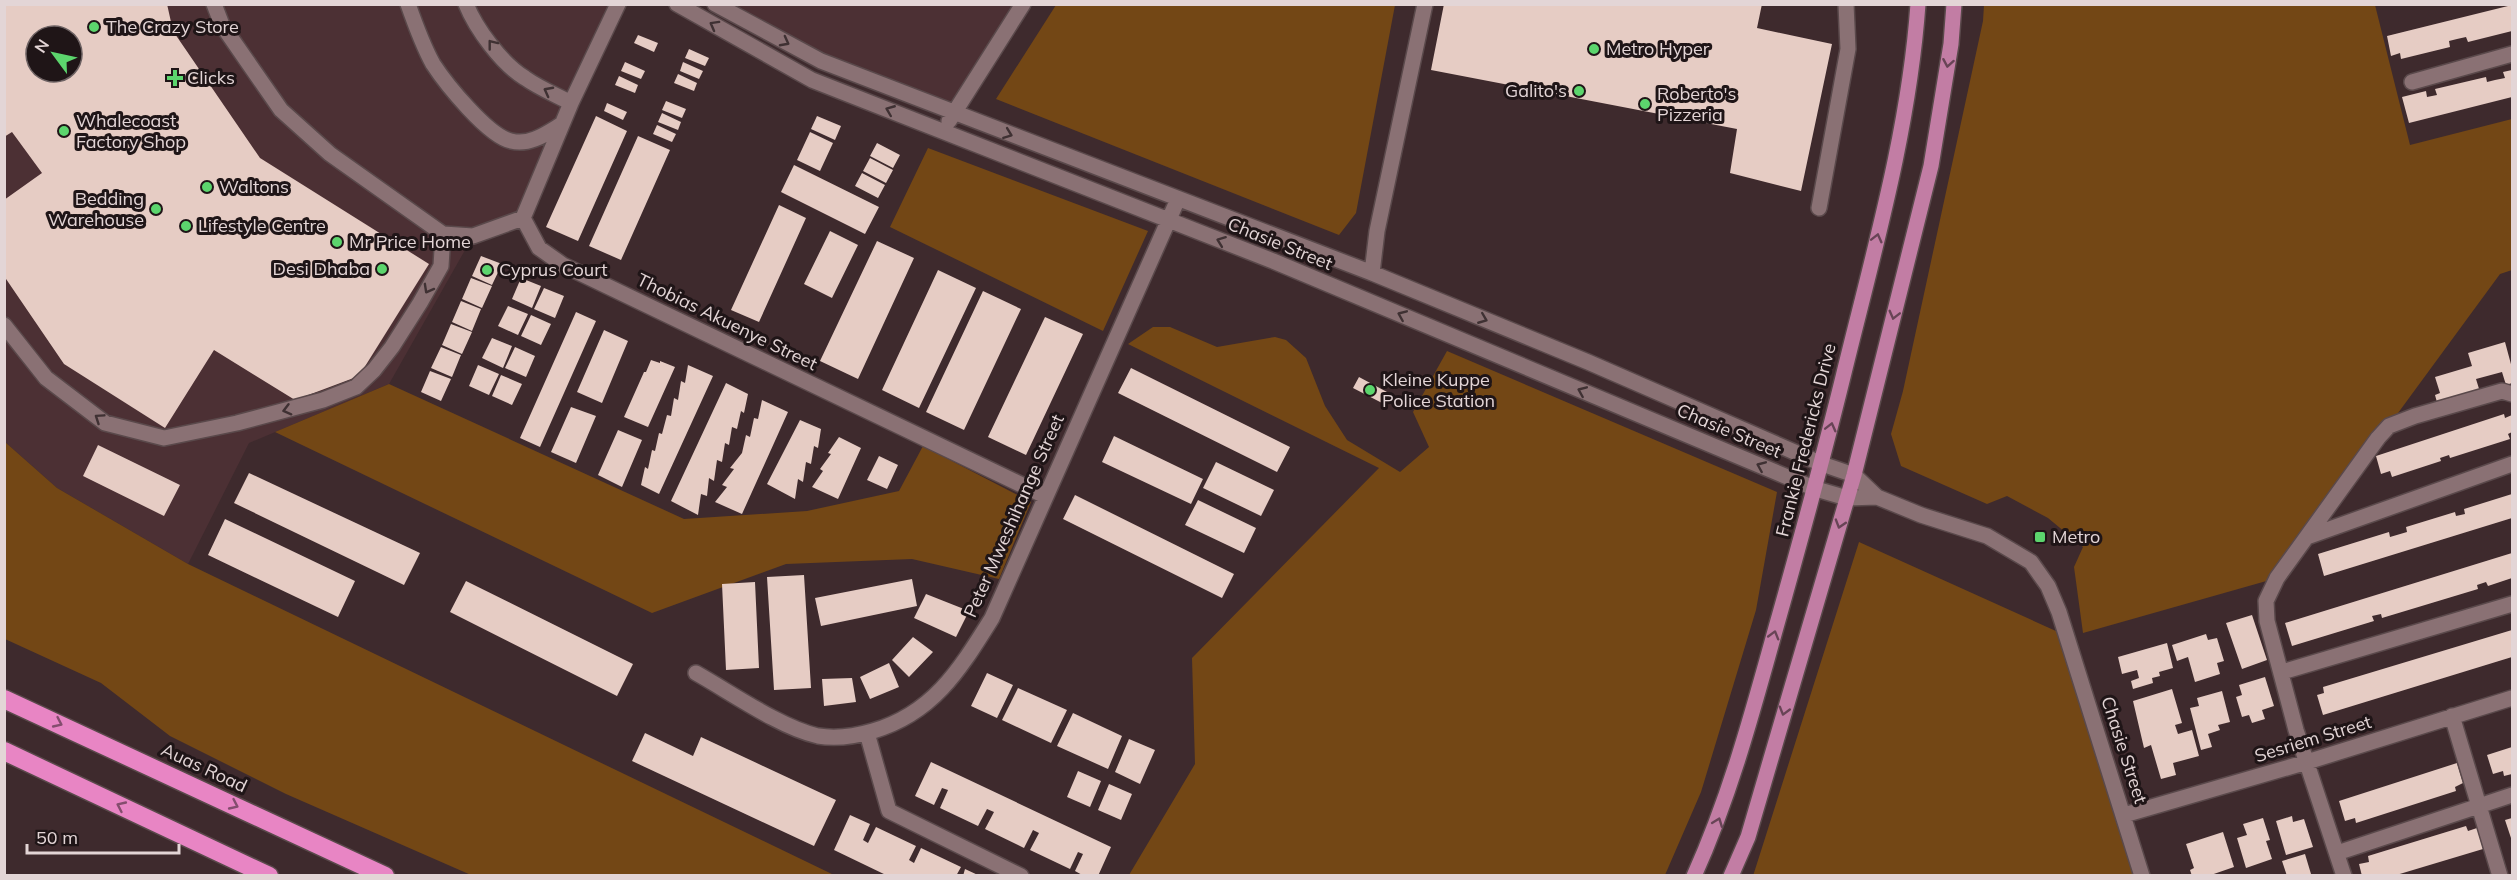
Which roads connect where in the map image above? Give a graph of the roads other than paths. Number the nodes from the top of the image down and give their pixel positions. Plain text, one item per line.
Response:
1 (214, 4) edge
2 (408, 4) edge
3 (466, 4) edge
4 (618, 4) edge
5 (676, 4) edge
6 (715, 4) edge
7 (1023, 4) edge
8 (1425, 4) edge
9 (1845, 4) edge
10 (1918, 4) edge
11 (1954, 4) edge
12 (2512, 54) edge
13 (2412, 82) dead end
14 (571, 103) junction
15 (954, 112) junction
16 (562, 123) junction
17 (944, 132) junction
18 (1178, 199) junction
19 (1820, 208) dead end
20 (523, 218) junction
21 (1168, 221) junction
22 (443, 234) junction
23 (1372, 273) junction
24 (4, 325) edge
25 (2512, 394) edge
26 (1822, 464) junction
27 (2512, 464) edge
28 (1854, 475) junction
29 (1816, 489) junction
30 (1044, 496) junction
31 (1877, 497) junction
32 (1847, 498) junction
33 (2307, 537) junction
34 (2512, 604) edge
35 (2282, 672) junction
36 (696, 673) dead end
37 (2512, 698) edge
38 (4, 699) edge
39 (2452, 716) junction
40 (867, 733) junction
41 (4, 751) edge
42 (2307, 762) junction
43 (2512, 795) edge
44 (2479, 806) junction
45 (2124, 815) junction
46 (2337, 853) junction
47 (269, 876) edge
48 (385, 876) edge
49 (1021, 876) edge
50 (1694, 876) edge
51 (1731, 876) edge
52 (2142, 876) edge
53 (2344, 876) edge
54 (2500, 876) edge

1 - 22 street
2 - 16 street
14 -> 3 street
4 - 14 street
17 -> 5 street, Chasie Street
6 -> 15 street, Chasie Street
7 - 15 street
8 - 23 street
9 - 19 street
26 -> 10 main road, Frankie Fredericks Drive
11 -> 28 main road
12 - 13 street
14 - 16 street
15 - 17 street
15 -> 18 street, Chasie Street
16 - 20 street
17 - 21 street, Chasie Street
18 - 21 street, Peter Mweshihange Street
18 - 23 street, Chasie Street
20 - 22 street
20 - 30 street, Thobias Akuenye Street
29 -> 21 street, Chasie Street
21 - 30 street, Peter Mweshihange Street
22 -> 24 street
23 -> 26 street, Chasie Street
25 - 33 street
26 - 28 street, Chasie Street
26 - 29 main road, Frankie Fredericks Drive
27 - 33 street
28 - 31 street, Chasie Street
28 - 32 main road
29 - 32 street, Chasie Street
50 -> 29 main road, Frankie Fredericks Drive
30 - 40 street, Peter Mweshihange Street
31 - 32 street, Chasie Street
31 - 45 street, Chasie Street
32 -> 51 main road
33 - 35 street
34 - 35 street
35 - 42 street
36 - 40 street, Peter Mweshihange Street
37 - 39 street, Sesriem Street
38 -> 48 highway, Auas Road
39 - 42 street, Sesriem Street
39 - 44 street
40 - 49 street
47 -> 41 highway
42 - 45 street, Sesriem Street
42 - 46 street
43 - 44 street
44 - 46 street
44 - 54 street
45 - 52 street, Chasie Street
46 - 53 street

